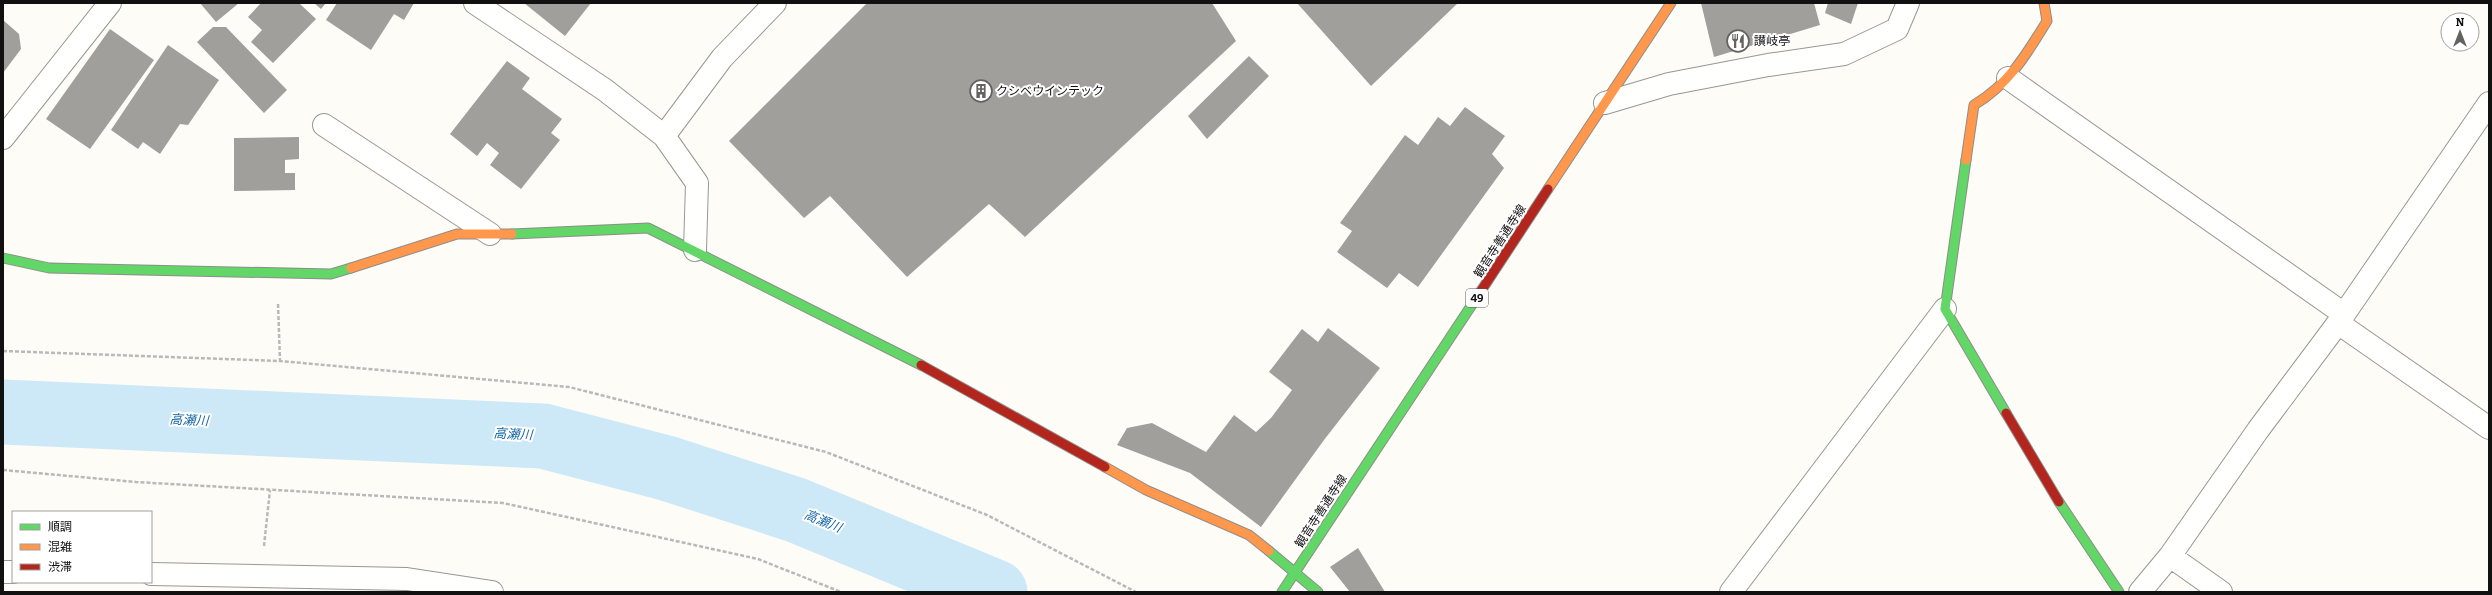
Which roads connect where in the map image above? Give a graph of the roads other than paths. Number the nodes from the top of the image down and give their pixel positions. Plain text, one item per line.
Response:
1 (110, 3) edge
2 (475, 3) edge
3 (775, 3) edge
4 (1671, 3) edge
5 (1908, 3) edge
6 (2044, 3) edge
7 (2008, 78) junction
8 (1605, 102) junction
9 (2489, 103) edge
10 (324, 125) dead end
11 (664, 136) junction
12 (3, 138) edge
13 (490, 234) junction
14 (695, 250) junction
15 (3, 258) edge
16 (1945, 309) junction
17 (2341, 319) junction
18 (2489, 428) edge
19 (2170, 556) junction
20 (1295, 573) junction
21 (152, 574) edge
22 (492, 592) edge
23 (1282, 592) edge
24 (1318, 592) edge
25 (1731, 592) edge
26 (2119, 592) edge
27 (2140, 592) edge
28 (2221, 592) edge

1 - 12 street
2 - 11 street
3 - 11 street
4 - 8 street, 観音寺善通寺線 / 49
5 - 8 street
6 - 7 street
7 - 16 street
7 - 17 street
8 - 20 street, 観音寺善通寺線 / 49
9 - 17 street
10 - 13 street
11 - 14 street
13 - 14 street
13 - 15 street
14 - 20 street
16 - 25 street
16 - 26 street
17 - 18 street
17 - 19 street
19 - 27 street
19 - 28 street
20 - 23 street, 観音寺善通寺線 / 49
20 - 24 street
21 - 22 street

